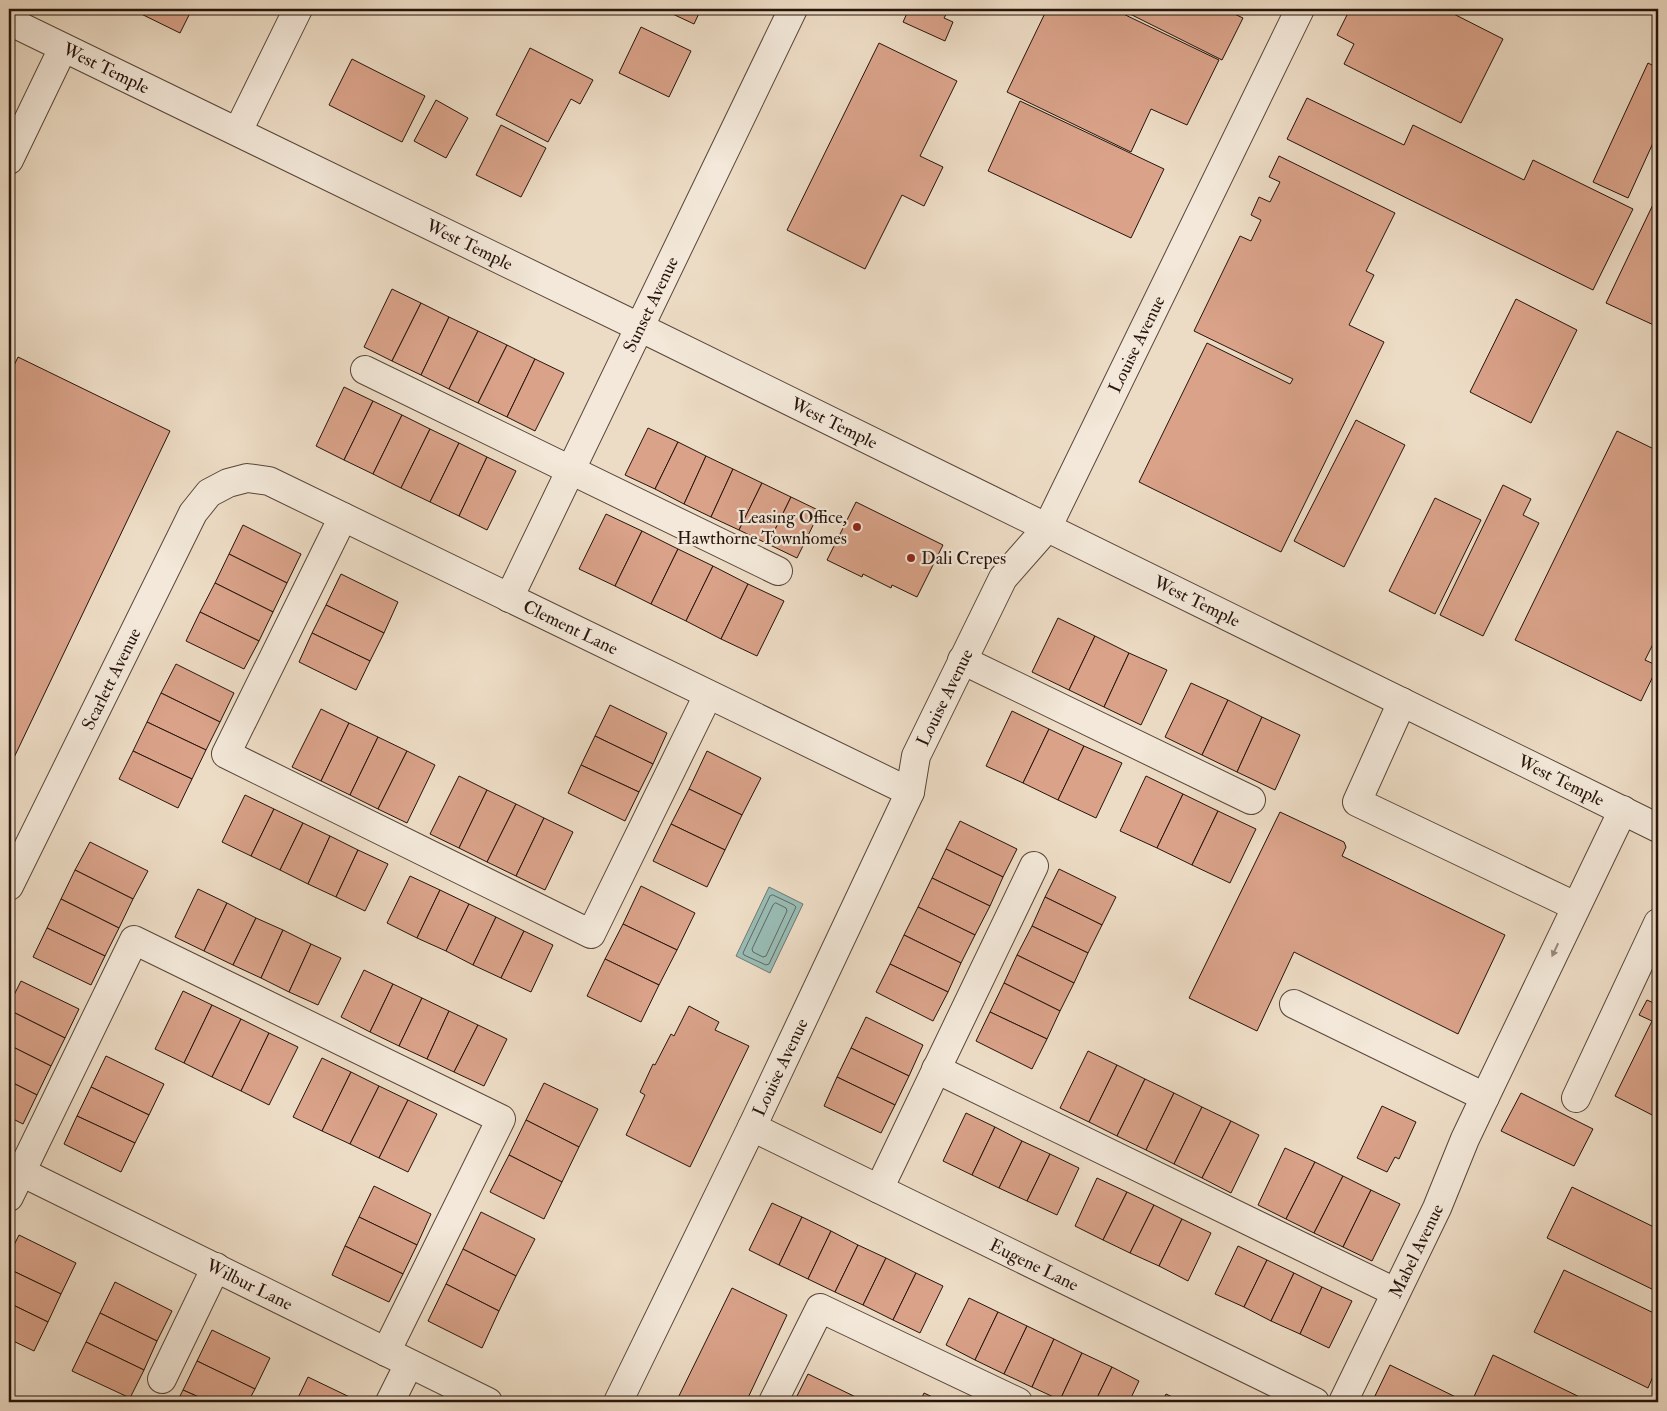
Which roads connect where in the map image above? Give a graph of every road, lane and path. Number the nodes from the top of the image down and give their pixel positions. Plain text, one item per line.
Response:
1 (298, 9) edge
2 (793, 9) edge
3 (1300, 9) edge
4 (9, 21) edge
5 (63, 48) junction
6 (238, 131) junction
7 (9, 160) edge
8 (639, 327) junction
9 (365, 370) dead end
10 (571, 470) junction
11 (228, 483) joint
12 (343, 517) junction
13 (1047, 528) junction
14 (778, 571) dead end
15 (509, 598) junction
16 (962, 660) junction
17 (708, 695) junction
18 (1402, 702) junction
19 (910, 792) junction
20 (1250, 800) dead end
21 (1623, 810) junction
22 (1658, 828) edge
23 (1034, 866) dead end
24 (9, 886) edge
25 (1576, 906) junction
26 (1658, 923) edge
27 (1294, 1004) dead end
28 (936, 1069) junction
29 (1485, 1097) junction
30 (1576, 1098) dead end
31 (752, 1127) junction
32 (15, 1170) edge
33 (879, 1189) junction
34 (9, 1197) edge
35 (216, 1268) junction
36 (1395, 1292) junction
37 (398, 1358) junction
38 (162, 1379) dead end
39 (1014, 1401) edge
40 (390, 1402) edge
41 (488, 1402) edge
42 (618, 1402) edge
43 (773, 1402) edge
44 (1316, 1402) edge
45 (1343, 1402) edge

1 - 6 street
2 - 8 street, Sunset Avenue
3 - 13 street, Louise Avenue
4 - 5 street, West Temple
5 - 6 street, West Temple
5 - 7 street
6 - 8 street, West Temple
8 - 10 street, Sunset Avenue
8 - 13 street, West Temple
9 - 10 street
10 - 14 street
10 - 15 street, Sunset Avenue
11 - 12 street, Clement Lane
11 - 24 street, Scarlett Avenue
12 - 15 street, Clement Lane
12 - 17 street
13 - 16 street, Louise Avenue
13 - 18 street, West Temple
15 - 17 street, Clement Lane
16 - 19 street, Louise Avenue
16 - 20 street
17 - 19 street, Clement Lane
18 - 21 street, West Temple
18 - 25 street
19 - 31 street, Louise Avenue
21 - 22 street, West Temple
21 - 25 street, Mabel Avenue
23 - 28 street
25 -> 29 street, Mabel Avenue
26 - 30 street
27 - 29 street
28 - 33 street
28 - 36 street
29 - 36 street, Mabel Avenue
31 - 33 street, Eugene Lane
31 - 42 street, Louise Avenue
32 - 34 street
32 - 35 street, Wilbur Lane
32 - 37 street
33 - 44 street, Eugene Lane
35 - 37 street, Wilbur Lane
35 - 38 street
36 - 45 street, Mabel Avenue
37 - 40 street
37 - 41 street, Wilbur Lane
39 - 43 street

